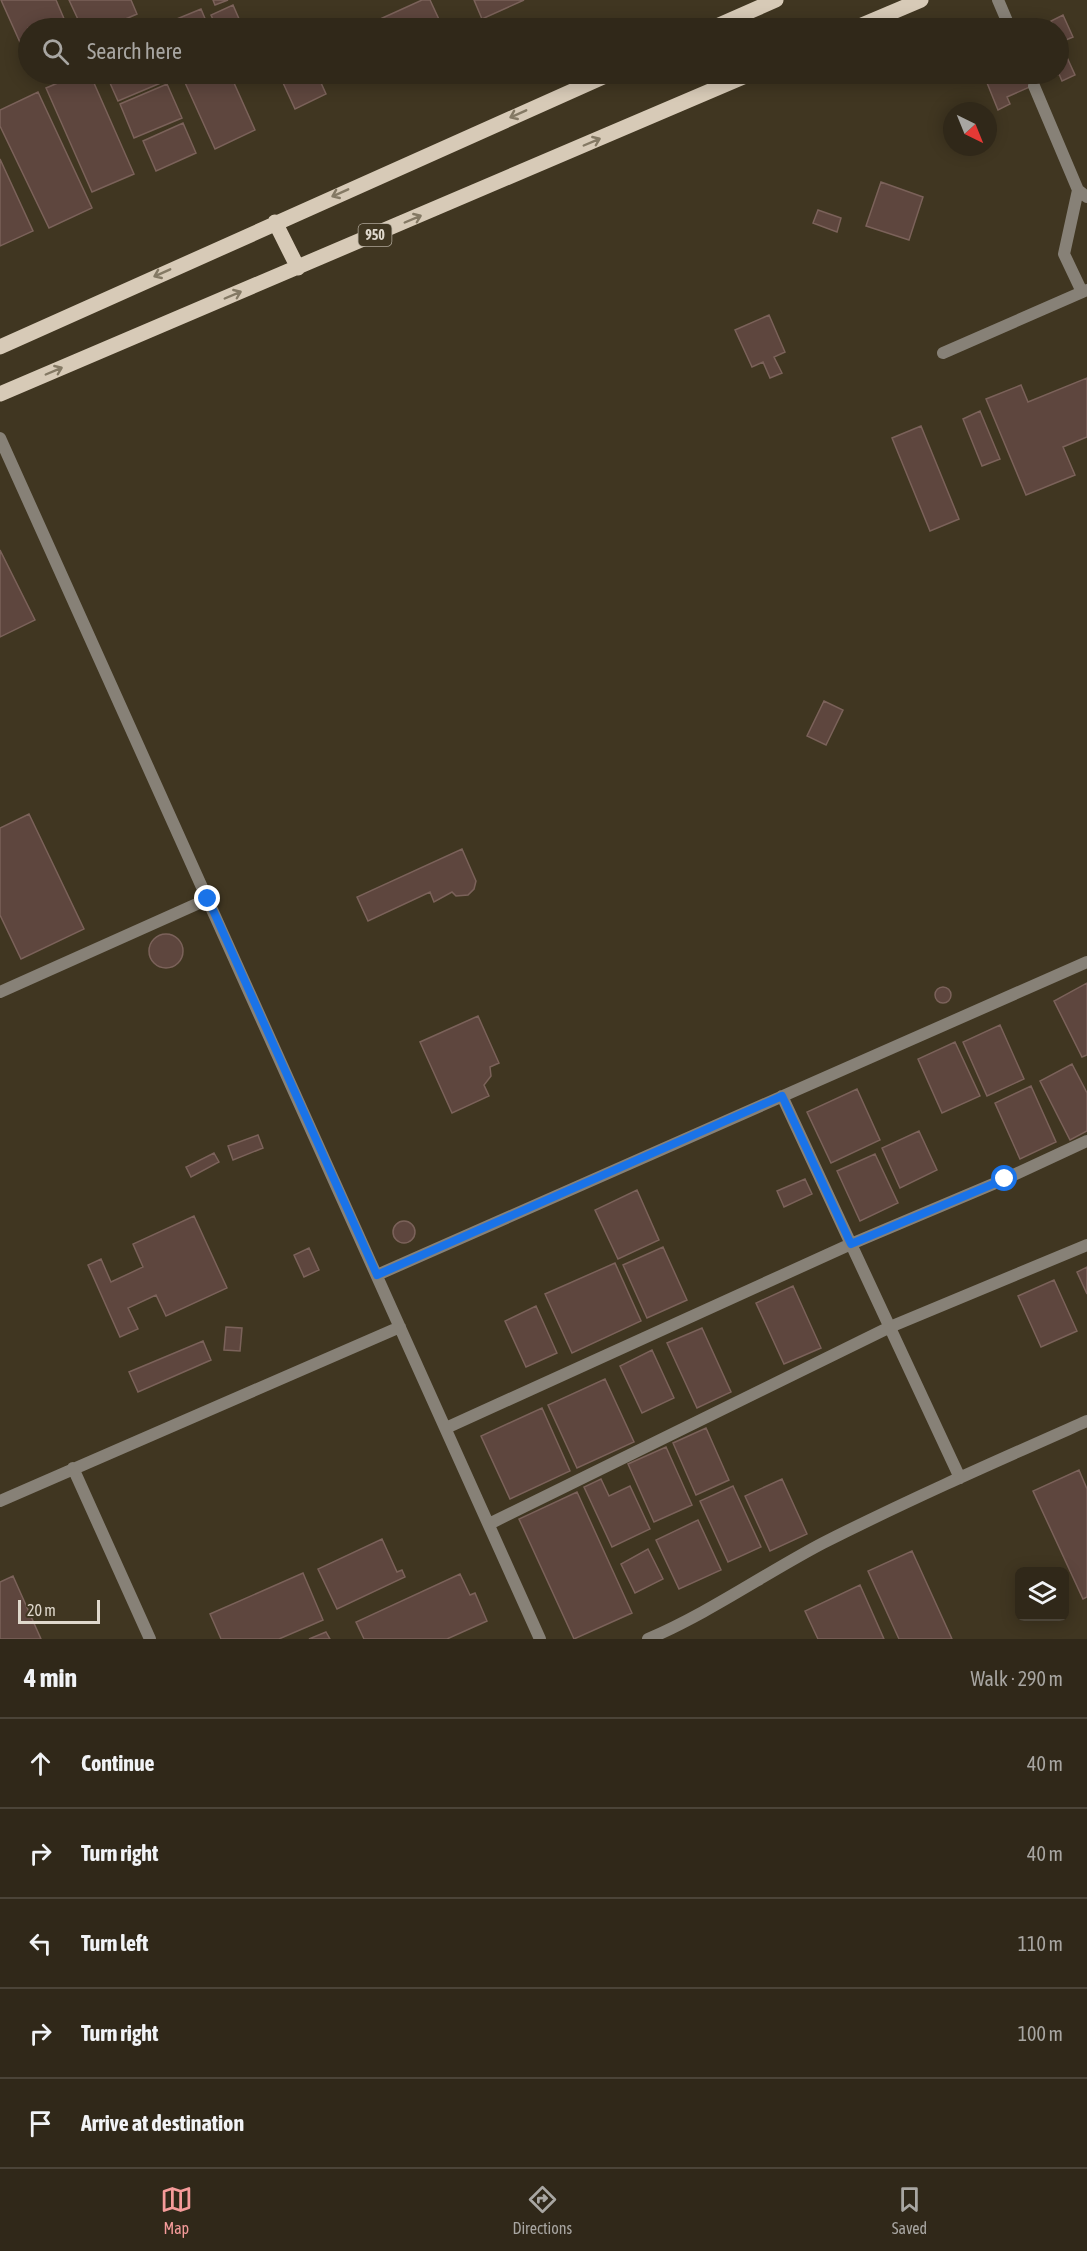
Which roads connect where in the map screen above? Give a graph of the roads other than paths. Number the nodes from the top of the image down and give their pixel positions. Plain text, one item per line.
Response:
1 (776, 0) edge
2 (921, 0) edge
3 (998, 0) edge
4 (735, 18) edge
5 (879, 18) edge
6 (1006, 18) edge
7 (587, 84) edge
8 (727, 84) edge
9 (1034, 86) dead end
10 (1083, 194) edge
11 (275, 222) junction
12 (298, 268) junction
13 (1085, 291) edge
14 (0, 347) edge
15 (943, 353) dead end
16 (0, 394) edge
17 (0, 438) edge
18 (208, 899) junction
19 (1087, 962) edge
20 (0, 992) edge
21 (782, 1096) junction
22 (1087, 1141) edge
23 (851, 1244) junction
24 (1087, 1245) edge
25 (377, 1275) junction
26 (400, 1327) junction
27 (890, 1327) junction
28 (1087, 1421) edge
29 (446, 1428) junction
30 (72, 1468) junction
31 (960, 1478) junction
32 (0, 1501) edge
33 (489, 1524) junction
34 (150, 1639) edge
35 (540, 1639) edge
36 (648, 1639) edge

1 - 4 main road
2 - 5 main road
3 - 6 street
7 -> 11 main road
12 -> 8 main road, 950 / 950
9 - 10 street
10 - 13 street
11 - 12 main road
11 -> 14 main road
16 -> 12 main road, 950 / 950
13 - 15 street
17 - 18 street
18 - 20 street
18 - 25 street
19 - 21 street
21 - 23 street
21 - 25 street
22 - 23 street
23 - 27 street
23 - 29 street
24 - 27 street
25 - 26 street
26 - 29 street
26 - 30 street
27 - 31 street
27 - 33 street
28 - 31 street
29 - 33 street
30 - 32 street
30 - 34 street
31 - 36 street
33 - 35 street

